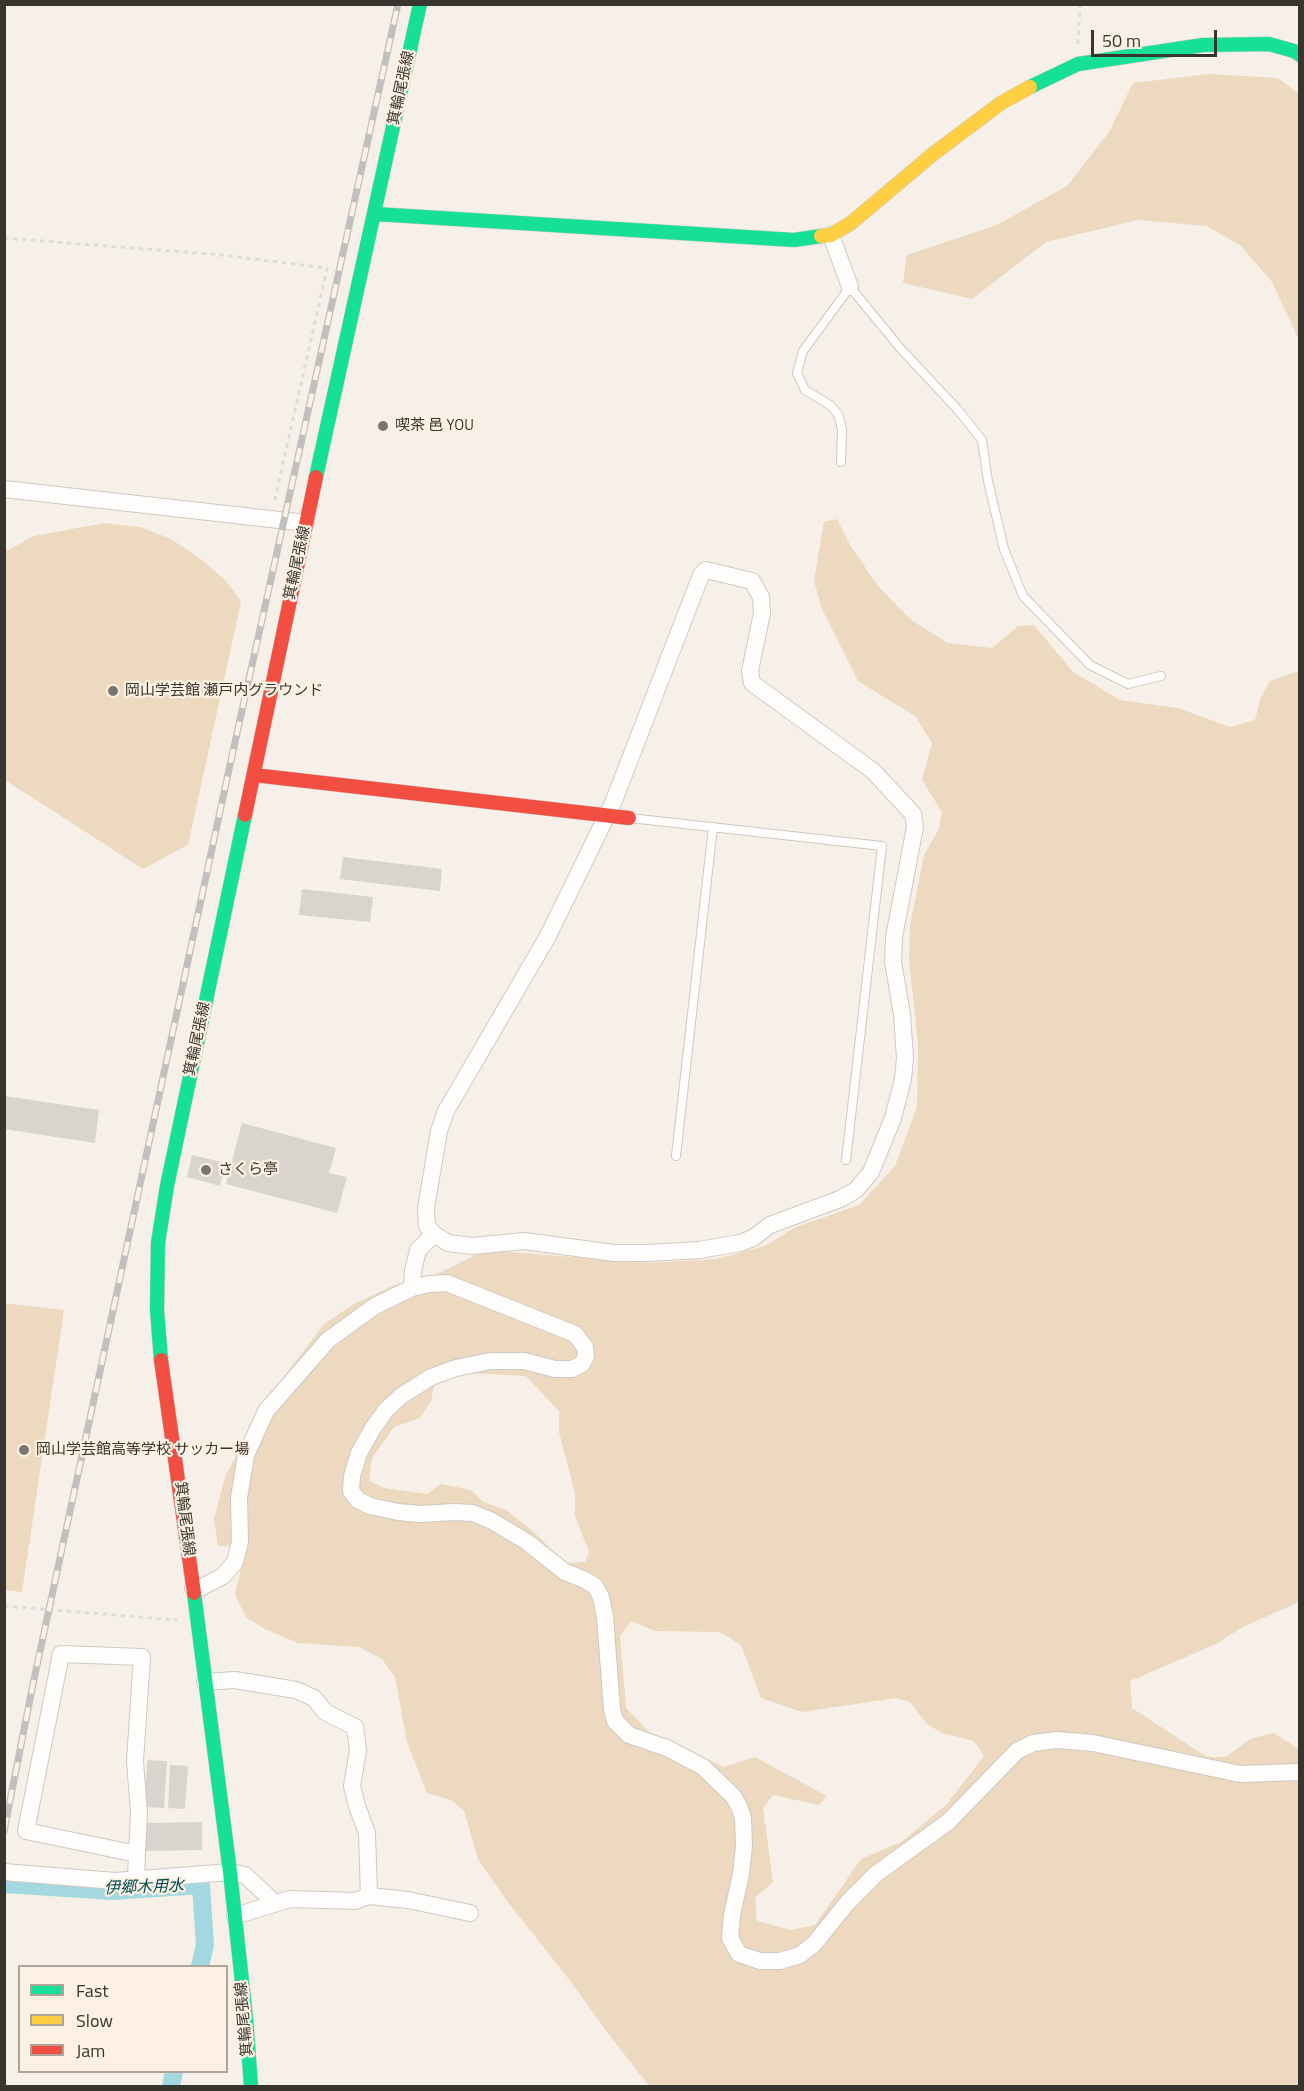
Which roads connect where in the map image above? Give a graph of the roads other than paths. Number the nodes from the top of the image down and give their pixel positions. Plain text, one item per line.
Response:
1 (420, 4) edge
2 (1299, 55) edge
3 (375, 214) junction
4 (831, 235) junction
5 (850, 287) junction
6 (840, 462) dead end
7 (4, 489) edge
8 (306, 523) junction
9 (1161, 676) dead end
10 (255, 774) junction
11 (606, 815) junction
12 (629, 818) joint
13 (713, 827) junction
14 (676, 1156) dead end
15 (846, 1160) dead end
16 (434, 1234) junction
17 (412, 1288) junction
18 (193, 1588) junction
19 (205, 1682) junction
20 (1299, 1772) edge
21 (137, 1854) junction
22 (4, 1872) edge
23 (230, 1872) junction
24 (136, 1879) junction
25 (369, 1896) junction
26 (274, 1903) junction
27 (470, 1913) dead end
28 (235, 1916) junction
29 (250, 2086) edge

1 - 3 main road, 箕輪尾張線
2 - 4 main road
3 - 4 main road
3 - 8 main road, 箕輪尾張線
4 - 5 street
5 - 6 lane
5 - 9 lane
7 - 8 street
8 - 10 main road, 箕輪尾張線
10 - 11 main road
10 - 18 main road, 箕輪尾張線
11 - 12 main road
11 - 16 street
11 - 16 street
12 - 13 lane
13 - 14 lane
13 - 15 lane
16 - 17 street
17 - 18 street
17 - 20 street
18 - 19 main road, 箕輪尾張線
19 - 23 main road, 箕輪尾張線
19 - 25 street
21 - 21 street
21 - 24 street
22 - 24 street
23 - 24 street
23 - 26 street
23 - 28 main road, 箕輪尾張線
25 - 26 street
25 - 27 street
26 - 28 street
28 - 29 main road, 箕輪尾張線

